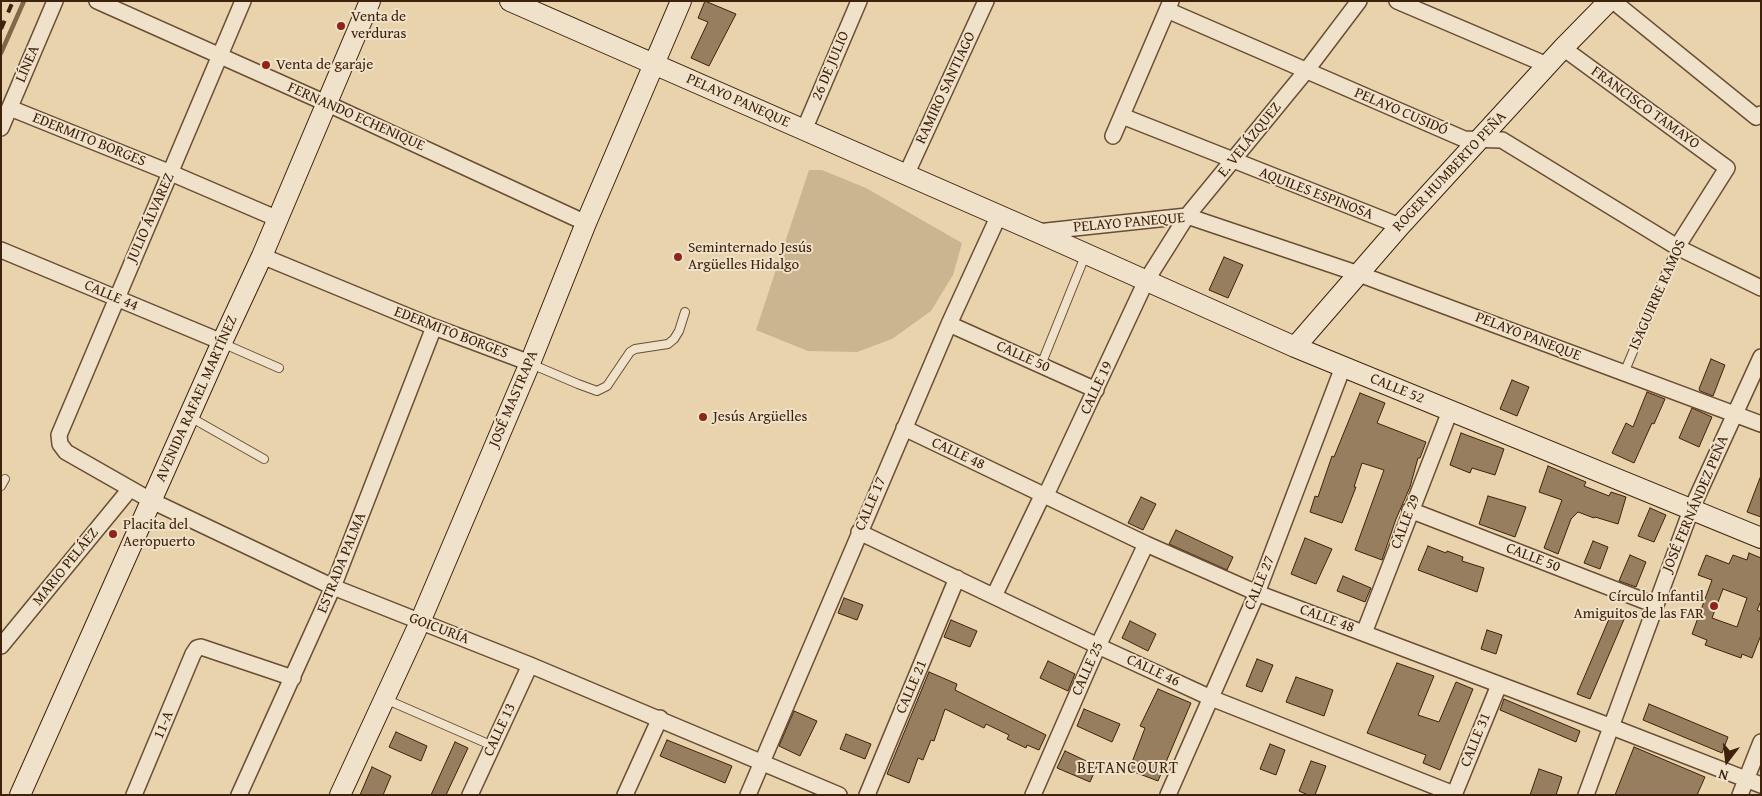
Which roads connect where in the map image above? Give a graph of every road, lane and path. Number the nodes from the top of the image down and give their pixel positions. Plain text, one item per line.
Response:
1 (55, 1) edge
2 (97, 1) edge
3 (242, 1) edge
4 (370, 1) edge
5 (510, 1) edge
6 (681, 1) edge
7 (858, 1) edge
8 (986, 1) edge
9 (1359, 1) edge
10 (1397, 1) edge
11 (1609, 1) edge
12 (1612, 1) edge
13 (1169, 6) edge
14 (1563, 48) junction
15 (220, 56) junction
16 (655, 65) junction
17 (1547, 65) junction
18 (1306, 71) junction
19 (328, 104) junction
20 (10, 108) junction
21 (1761, 114) edge
22 (1122, 116) junction
23 (1, 128) edge
24 (804, 130) junction
25 (1113, 136) dead end
26 (1481, 139) junction
27 (1233, 161) junction
28 (1727, 168) joint
29 (171, 173) junction
30 (906, 175) junction
31 (999, 216) junction
32 (1187, 216) junction
33 (278, 220) junction
34 (586, 223) junction
35 (1400, 226) junction
36 (1037, 232) junction
37 (1677, 247) junction
38 (1, 250) edge
39 (1086, 254) junction
40 (262, 256) junction
41 (1359, 274) junction
42 (1146, 281) junction
43 (1761, 288) edge
44 (116, 298) junction
45 (685, 312) dead end
46 (949, 324) junction
47 (434, 327) junction
48 (222, 342) junction
49 (1294, 347) junction
50 (1761, 357) edge
51 (530, 363) junction
52 (1041, 365) junction
53 (1343, 367) junction
54 (280, 368) dead end
55 (1624, 373) junction
56 (1096, 390) junction
57 (1450, 411) junction
58 (1734, 414) junction
59 (189, 416) junction
60 (1761, 424) edge
61 (904, 428) junction
62 (58, 435) joint
63 (264, 459) dead end
64 (130, 489) junction
65 (1044, 495) junction
66 (152, 501) junction
67 (1410, 510) junction
68 (1691, 510) junction
69 (859, 532) junction
70 (1761, 538) edge
71 (1146, 544) junction
72 (957, 578) junction
73 (333, 587) junction
74 (1257, 593) junction
75 (994, 596) junction
76 (1655, 605) junction
77 (420, 622) junction
78 (1364, 633) junction
79 (3, 640) edge
80 (1098, 646) junction
81 (530, 665) junction
82 (293, 678) junction
83 (1499, 685) junction
84 (1211, 698) junction
85 (385, 699) junction
86 (660, 718) junction
87 (1612, 727) junction
88 (1761, 742) edge
89 (493, 746) junction
90 (762, 762) junction
91 (1746, 779) junction
92 (1761, 785) edge
93 (1454, 794) edge
94 (20, 795) edge
95 (134, 795) edge
96 (240, 795) edge
97 (340, 795) edge
98 (470, 795) edge
99 (625, 795) edge
100 (748, 795) edge
101 (839, 795) edge
102 (867, 795) edge
103 (1033, 795) edge
104 (1168, 795) edge
105 (1586, 795) edge
106 (1740, 795) edge

1 - 20 street, LÍNEA
2 - 15 street, FERNANDO ECHENIQUE
3 - 15 street, JULIO ÁLVAREZ
4 - 19 street, AVENIDA RAFAEL MARTÍNEZ
5 - 16 street, PELAYO PANEQUE
6 - 16 street, JOSÉ MASTRAPA
7 - 24 street, 26 DE JULIO
8 - 30 street, RAMIRO SANTIAGO
9 - 18 street, E. VELÁZQUEZ
10 - 17 street
11 - 14 street, ROGER HUMBERTO PEÑA
12 - 21 street
13 - 18 street, PELAYO CUSIDÓ
13 - 22 street
14 - 17 street, ROGER HUMBERTO PEÑA
14 - 28 street, FRANCISCO TAMAYO
15 - 19 street, FERNANDO ECHENIQUE
15 - 29 street, JULIO ÁLVAREZ
16 - 24 street, PELAYO PANEQUE
16 - 34 street, JOSÉ MASTRAPA
17 - 26 street, ROGER HUMBERTO PEÑA
18 - 26 street, PELAYO CUSIDÓ
18 - 27 street, E. VELÁZQUEZ
19 - 33 street, AVENIDA RAFAEL MARTÍNEZ
19 - 34 street, FERNANDO ECHENIQUE
20 - 23 street, LÍNEA
20 - 29 street, EDERMITO BORGES
22 - 25 street
22 - 27 street, AQUILES ESPINOSA
24 - 30 street, PELAYO PANEQUE
26 - 35 street, ROGER HUMBERTO PEÑA
26 - 37 street, PELAYO CUSIDÓ
27 - 32 street, E. VELÁZQUEZ
27 - 35 street, AQUILES ESPINOSA
28 - 37 street, ISAGUIRRE RAMOS
29 - 33 street, EDERMITO BORGES
29 - 44 street, JULIO ÁLVAREZ
30 - 31 street, PELAYO PANEQUE
31 - 36 street, PELAYO PANEQUE
31 - 46 street, CALLE 17
32 - 36 street, PELAYO PANEQUE
32 - 41 street, PELAYO PANEQUE
32 - 42 street, E. VELÁZQUEZ
33 - 40 street, AVENIDA RAFAEL MARTÍNEZ
34 - 51 street, JOSÉ MASTRAPA
35 - 41 street, ROGER HUMBERTO PEÑA
36 - 39 street, CALLE 52
37 - 43 street, PELAYO CUSIDÓ
37 - 55 lane, ISAGUIRRE RAMOS
38 - 44 street, CALLE 44
39 - 42 street, CALLE 52
39 - 52 lane
40 - 47 street, EDERMITO BORGES
40 - 48 street, AVENIDA RAFAEL MARTÍNEZ
41 - 49 street, ROGER HUMBERTO PEÑA
41 - 55 street, PELAYO PANEQUE
42 - 49 street, CALLE 52
42 - 56 street, CALLE 19
44 - 48 street, CALLE 44
44 - 62 street, JULIO ÁLVAREZ
45 - 51 lane
46 - 52 street, CALLE 50
46 - 61 street, CALLE 17
47 - 51 street, EDERMITO BORGES
47 - 73 street, ESTRADA PALMA
48 - 54 lane
48 - 59 street, AVENIDA RAFAEL MARTÍNEZ
49 - 53 street, CALLE 52
50 - 58 street, JOSÉ FERNÁNDEZ PEÑA
51 - 77 street, JOSÉ MASTRAPA
52 - 56 street, CALLE 50
53 - 57 street, CALLE 52
53 - 74 street, CALLE 27
55 - 58 street, PELAYO PANEQUE
56 - 65 street, CALLE 19
57 - 67 street, CALLE 29
57 - 68 street, CALLE 52
58 - 60 street, PELAYO PANEQUE
58 - 68 street, JOSÉ FERNÁNDEZ PEÑA
59 - 63 lane
59 - 66 street, AVENIDA RAFAEL MARTÍNEZ
61 - 65 street, CALLE 48
61 - 69 street, CALLE 17
62 - 64 street, GOICURÍA
64 - 66 street, GOICURÍA
64 - 79 street, MARIO PELÁEZ
65 - 71 street, CALLE 48
65 - 75 street, CALLE 19
66 - 73 street, GOICURÍA
66 - 94 street, AVENIDA RAFAEL MARTÍNEZ
67 - 76 street, CALLE 50
67 - 78 street, CALLE 29
68 - 70 street, CALLE 52
68 - 76 street, JOSÉ FERNÁNDEZ PEÑA
69 - 72 street, CALLE 46
69 - 90 street, CALLE 17
71 - 74 street, CALLE 48
71 - 80 street, CALLE 25
72 - 75 street, CALLE 46
72 - 102 street, CALLE 21
73 - 77 street, GOICURÍA
73 - 82 street, ESTRADA PALMA
74 - 78 street, CALLE 48
74 - 84 street, CALLE 27
75 - 80 street, CALLE 46
76 - 87 street, JOSÉ FERNÁNDEZ PEÑA
77 - 81 street, GOICURÍA
77 - 85 street, JOSÉ MASTRAPA
78 - 83 street, CALLE 48
80 - 84 street, CALLE 46
80 - 103 street, CALLE 25
81 - 86 street, GOICURÍA
81 - 89 street, CALLE 13
82 - 95 street, 11-A
82 - 96 street, ESTRADA PALMA
83 - 87 street, CALLE 48
83 - 93 street, CALLE 31
84 - 93 street, CALLE 46
84 - 104 street, CALLE 27
85 - 89 lane
85 - 97 street, JOSÉ MASTRAPA
86 - 90 street, GOICURÍA
86 - 99 street
87 - 91 street, CALLE 48
87 - 105 street, JOSÉ FERNÁNDEZ PEÑA
88 - 91 street
89 - 98 street, CALLE 13
90 - 100 street, CALLE 17
90 - 101 street, GOICURÍA
91 - 92 street, CALLE 48
91 - 106 street

